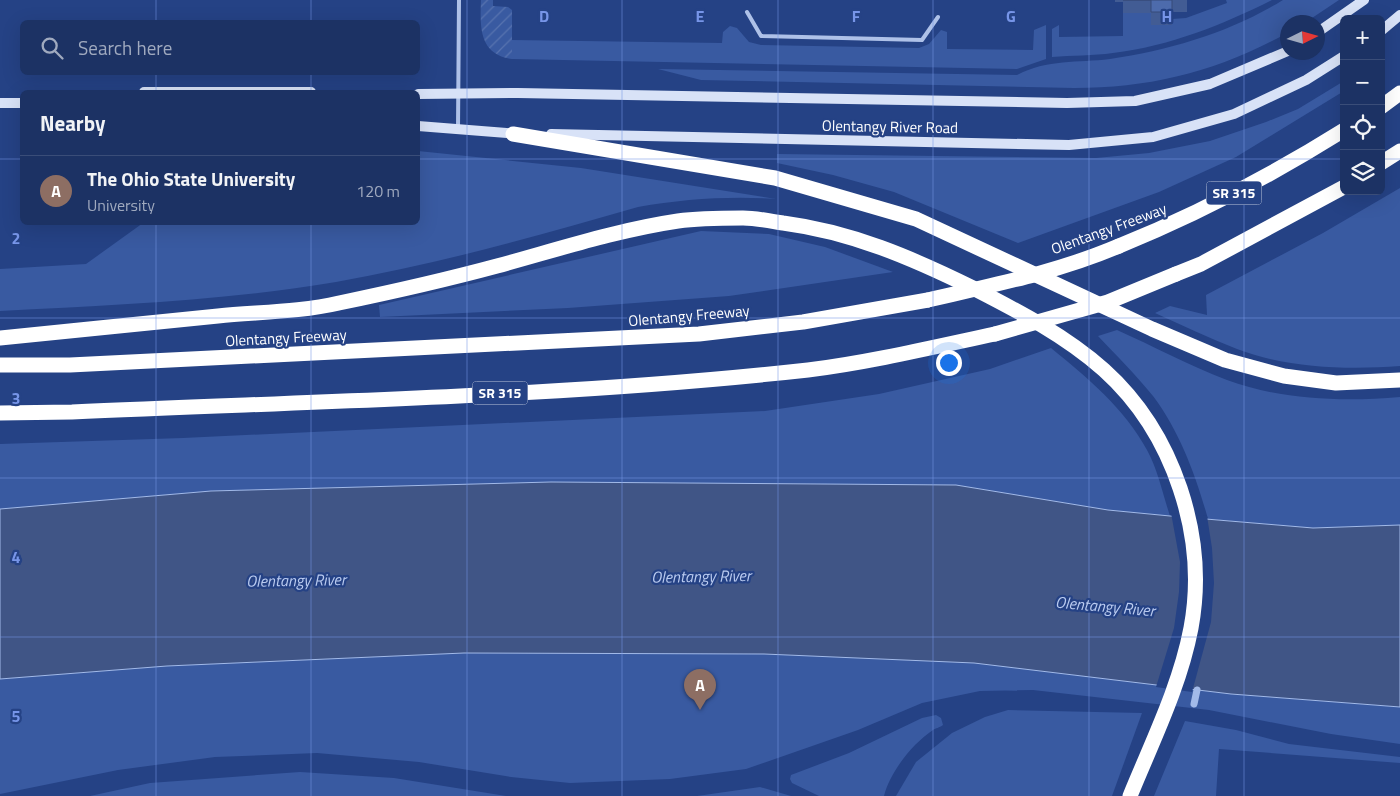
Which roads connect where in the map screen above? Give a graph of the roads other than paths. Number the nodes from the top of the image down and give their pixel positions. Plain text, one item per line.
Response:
1 (459, 0) edge
2 (1364, 0) edge
3 (747, 12) dead end
4 (1400, 15) edge
5 (938, 17) dead end
6 (1325, 27) edge
7 (1385, 28) edge
8 (1280, 54) edge
9 (1340, 59) edge
10 (1400, 93) edge
11 (420, 94) edge
12 (458, 94) junction
13 (0, 103) edge
14 (20, 103) edge
15 (1384, 105) edge
16 (420, 126) edge
17 (458, 129) junction
18 (1340, 132) edge
19 (513, 134) junction
20 (1400, 151) edge
21 (1385, 160) edge
22 (1340, 189) edge
23 (0, 338) edge
24 (0, 365) edge
25 (1400, 380) edge
26 (0, 413) edge
27 (1130, 796) edge

1 - 12 lane
2 - 6 main road
3 - 5 lane
4 - 7 main road
8 - 12 main road, Olentangy River Road
9 - 19 main road, Olentangy River Road
10 - 15 highway
11 - 12 main road, Olentangy River Road
12 - 17 lane
13 - 14 main road
16 - 17 main road, Olentangy River Road
17 - 19 main road, Olentangy River Road
18 - 24 highway, Olentangy Freeway / SR 315, bridge
19 - 25 highway
20 - 21 highway
22 - 26 highway, SR 315, bridge
23 - 27 highway

